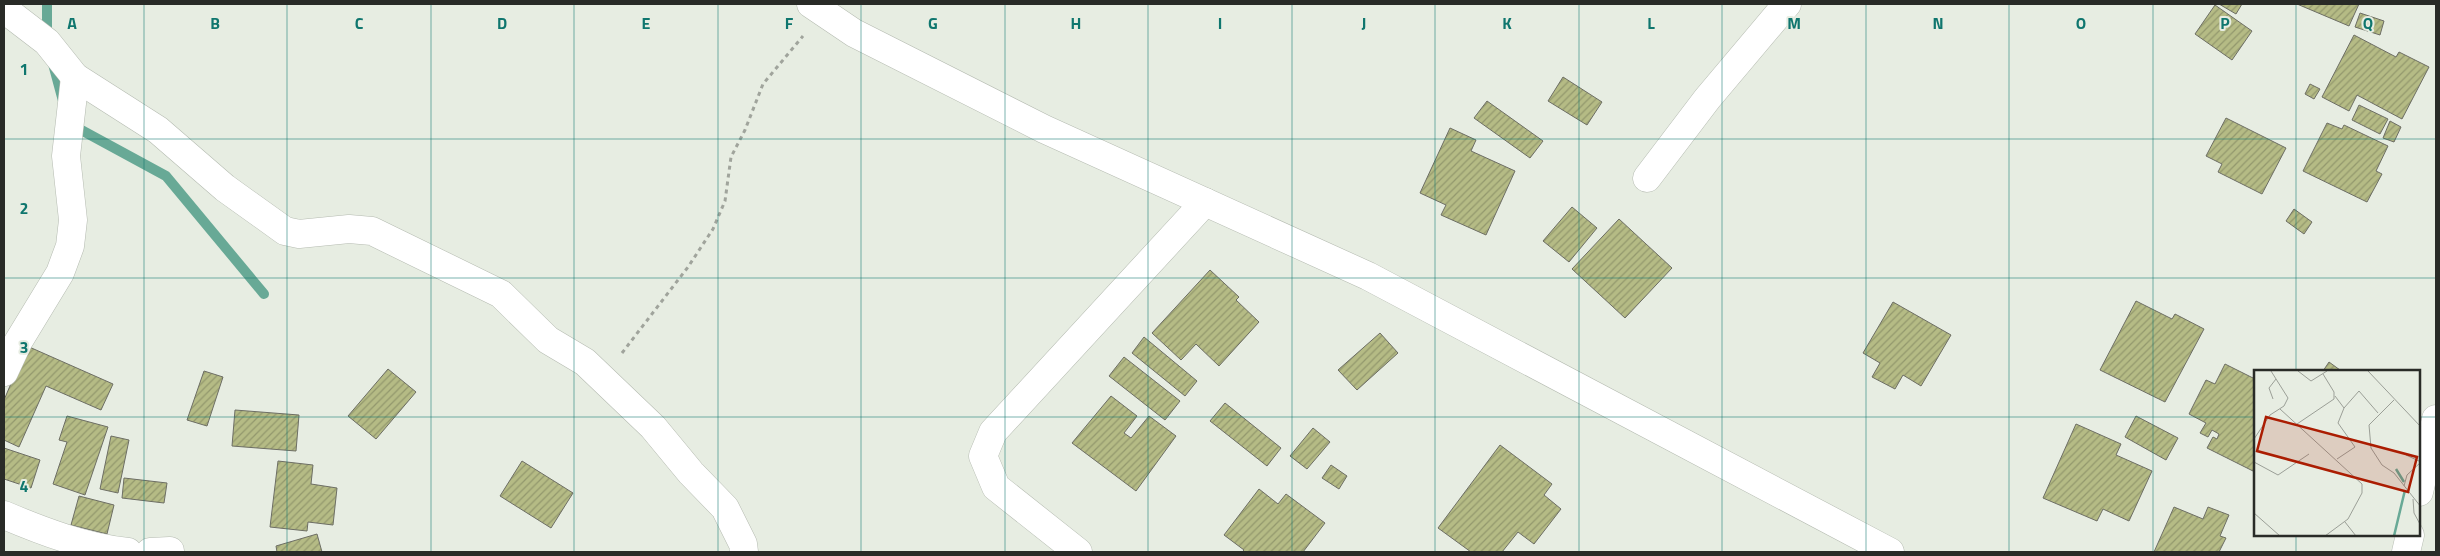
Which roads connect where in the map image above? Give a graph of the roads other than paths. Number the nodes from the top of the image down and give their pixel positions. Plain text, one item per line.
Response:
1 (1786, 4) edge
2 (817, 8) edge
3 (4, 9) edge
4 (75, 78) junction
5 (1647, 178) dead end
6 (1205, 202) junction
7 (4, 372) edge
8 (2436, 419) edge
9 (2420, 488) edge
10 (4, 516) edge
11 (2410, 536) edge
12 (128, 552) edge
13 (744, 552) edge
14 (1078, 552) edge
15 (1890, 552) edge
16 (2406, 552) edge

1 - 5 street
2 - 6 street
3 - 4 street
4 - 7 street
4 - 13 street
6 - 14 street
6 - 15 street
8 - 9 street
10 - 12 street
11 - 16 street

